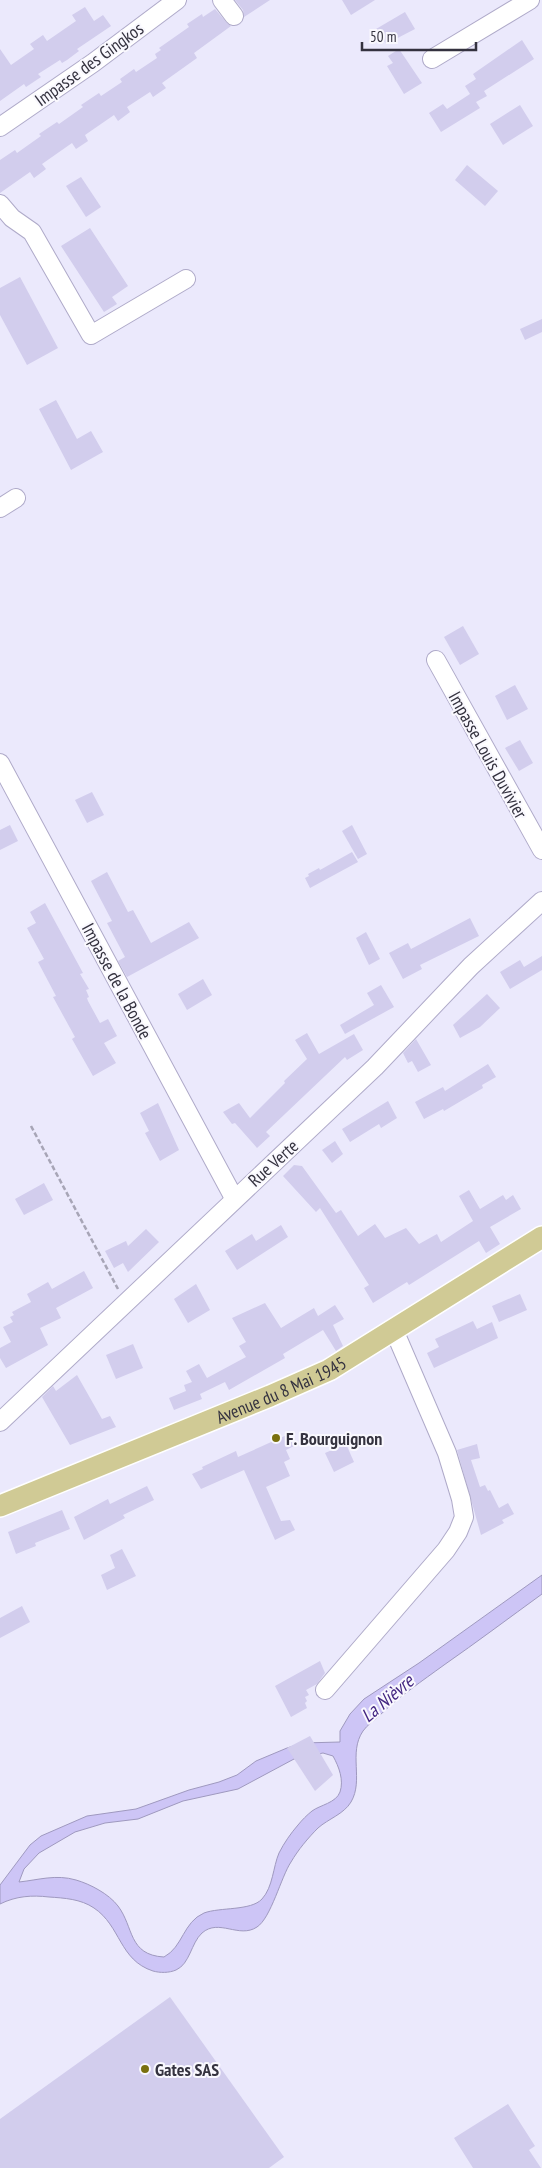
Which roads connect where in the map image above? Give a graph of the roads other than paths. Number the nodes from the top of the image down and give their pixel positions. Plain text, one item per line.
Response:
1 (177, 0) edge
2 (222, 0) edge
3 (530, 0) edge
4 (234, 16) dead end
5 (432, 59) dead end
6 (0, 127) edge
7 (0, 204) edge
8 (186, 279) dead end
9 (16, 498) dead end
10 (0, 508) edge
11 (436, 660) dead end
12 (0, 763) edge
13 (542, 850) edge
14 (542, 901) edge
15 (234, 1198) junction
16 (542, 1237) edge
17 (394, 1330) junction
18 (0, 1422) edge
19 (0, 1506) edge
20 (325, 1690) dead end

1 - 6 street, Impasse des Gingkos
2 - 4 street
3 - 5 street
7 - 8 street
9 - 10 street
11 - 13 street, Impasse Louis Duvivier
12 - 15 street, Impasse de la Bonde
14 - 15 street, Rue Verte
15 - 18 street, Rue Verte
16 - 17 main road, Avenue du 8 Mai 1945
17 - 19 main road, Avenue du 8 Mai 1945
17 - 20 street

